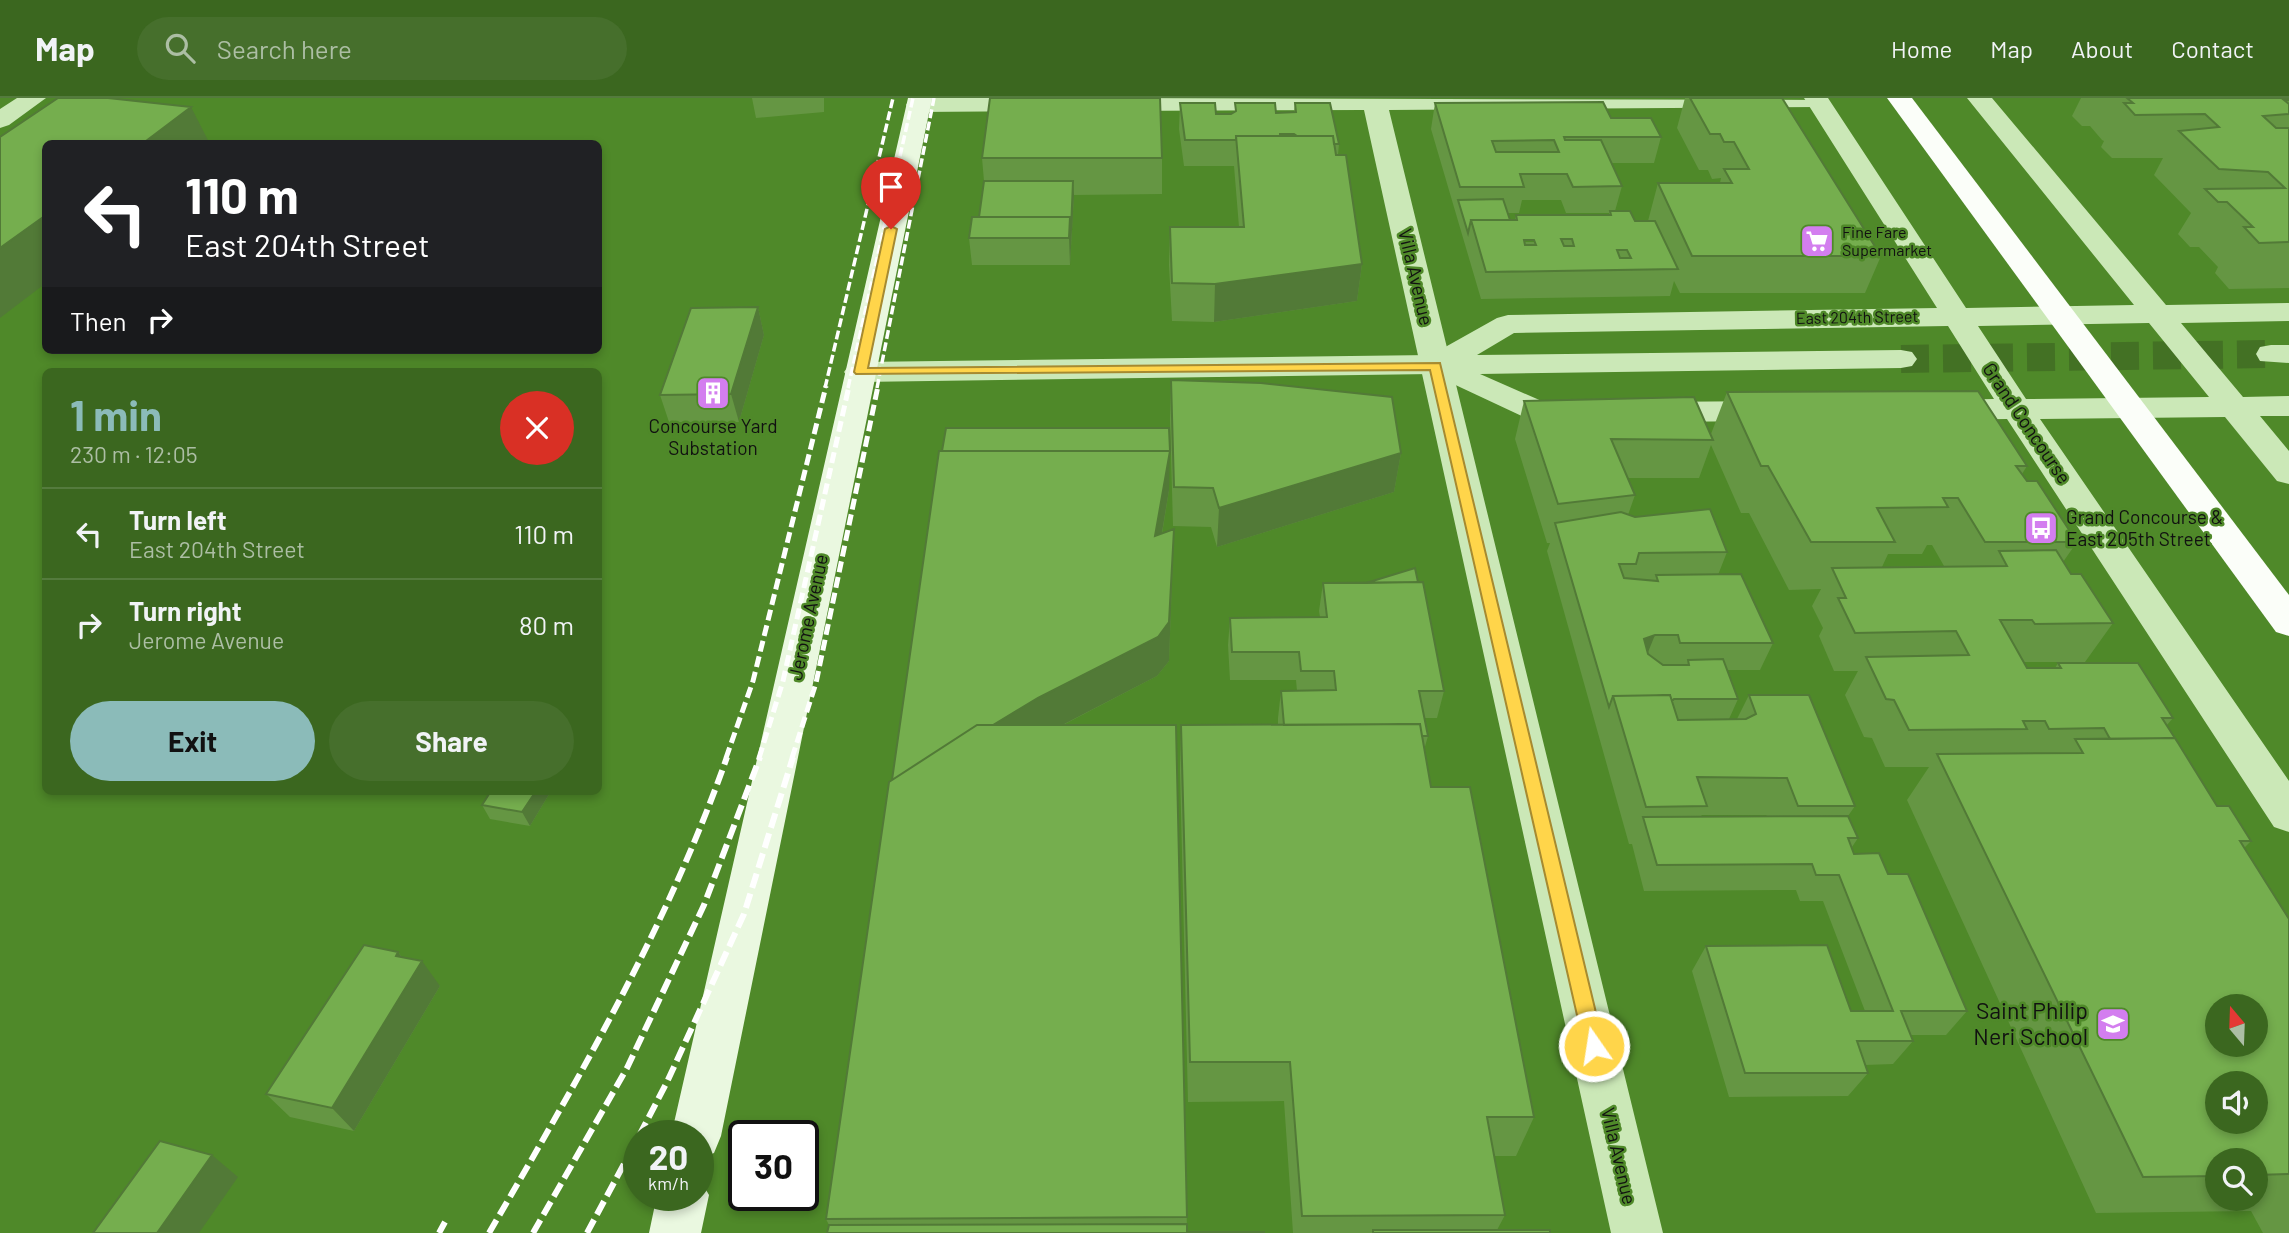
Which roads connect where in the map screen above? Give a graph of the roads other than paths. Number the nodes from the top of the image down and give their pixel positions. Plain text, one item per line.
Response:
1 (34, 98) edge
2 (1899, 98) edge
3 (1979, 98) edge
4 (1817, 99) edge
5 (1374, 100) edge
6 (919, 102) edge
7 (1063, 104) edge
8 (1090, 104) edge
9 (0, 121) edge
10 (2289, 312) edge
11 (2154, 313) junction
12 (2061, 314) junction
13 (1955, 316) junction
14 (1901, 359) tunnel mouth
15 (1435, 366) junction
16 (860, 372) junction
17 (2289, 406) edge
18 (2234, 407) junction
19 (2016, 408) junction
20 (2132, 408) junction
21 (1907, 410) edge
22 (1798, 411) edge
23 (2289, 473) edge
24 (2289, 622) edge
25 (2289, 815) edge
26 (699, 1120) edge
27 (680, 1211) edge
28 (675, 1233) edge
29 (1637, 1233) edge

1 - 9 street
2 - 12 main road
3 - 11 street
4 - 5 street
4 - 13 street, Grand Concourse
5 - 8 street
5 - 15 street, Villa Avenue
6 - 7 street
6 - 16 main road, Jerome Avenue
10 - 11 street, East 204th Street
11 - 12 street, East 204th Street
11 - 18 street
12 - 13 street, East 204th Street
12 - 20 main road
13 - 15 street, East 204th Street
13 - 19 street, Grand Concourse
14 - 15 street, East 204th Street
15 - 16 street, East 204th Street
15 - 22 street, East 204th Street
15 - 29 street, Villa Avenue
16 - 26 main road, Jerome Avenue
17 - 18 street
18 - 20 street
18 - 23 street
19 - 20 street
19 - 21 street
19 - 25 street, Grand Concourse
20 - 24 main road
27 - 28 main road

